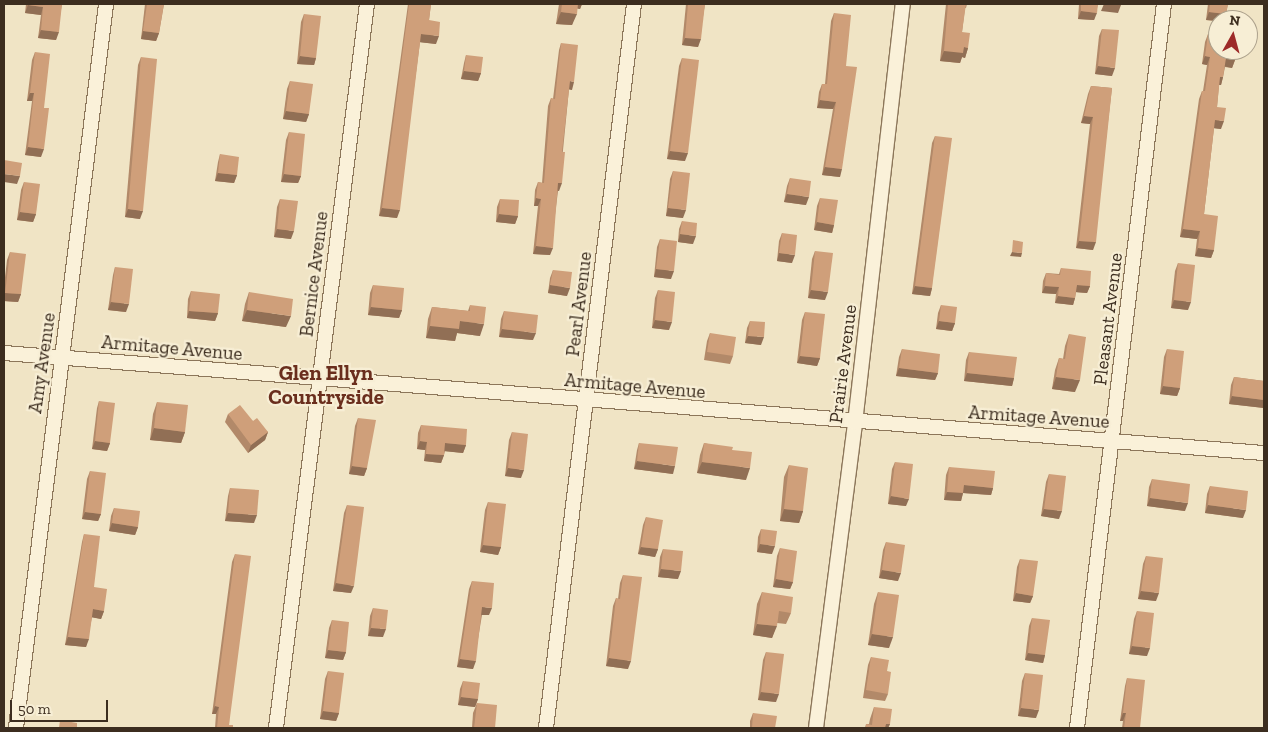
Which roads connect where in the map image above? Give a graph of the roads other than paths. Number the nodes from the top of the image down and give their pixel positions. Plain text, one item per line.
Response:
1 (106, 4) edge
2 (367, 4) edge
3 (634, 4) edge
4 (903, 4) edge
5 (1164, 4) edge
6 (4, 353) edge
7 (62, 357) junction
8 (320, 379) junction
9 (586, 401) junction
10 (855, 422) junction
11 (1113, 441) junction
12 (1264, 453) edge
13 (16, 728) edge
14 (276, 728) edge
15 (546, 728) edge
16 (816, 728) edge
17 (1077, 728) edge

1 - 7 street, Amy Avenue
2 - 8 street, Bernice Avenue
3 - 9 street, Pearl Avenue
4 - 10 street, Prairie Avenue
5 - 11 street, Pleasant Avenue
6 - 7 street, Armitage Avenue
7 - 8 street, Armitage Avenue
7 - 13 street, Amy Avenue
8 - 9 street, Armitage Avenue
8 - 14 street, Bernice Avenue
9 - 10 street, Armitage Avenue
9 - 15 street, Pearl Avenue
10 - 11 street, Armitage Avenue
10 - 16 street, Prairie Avenue
11 - 12 street, Armitage Avenue
11 - 17 street, Pleasant Avenue

